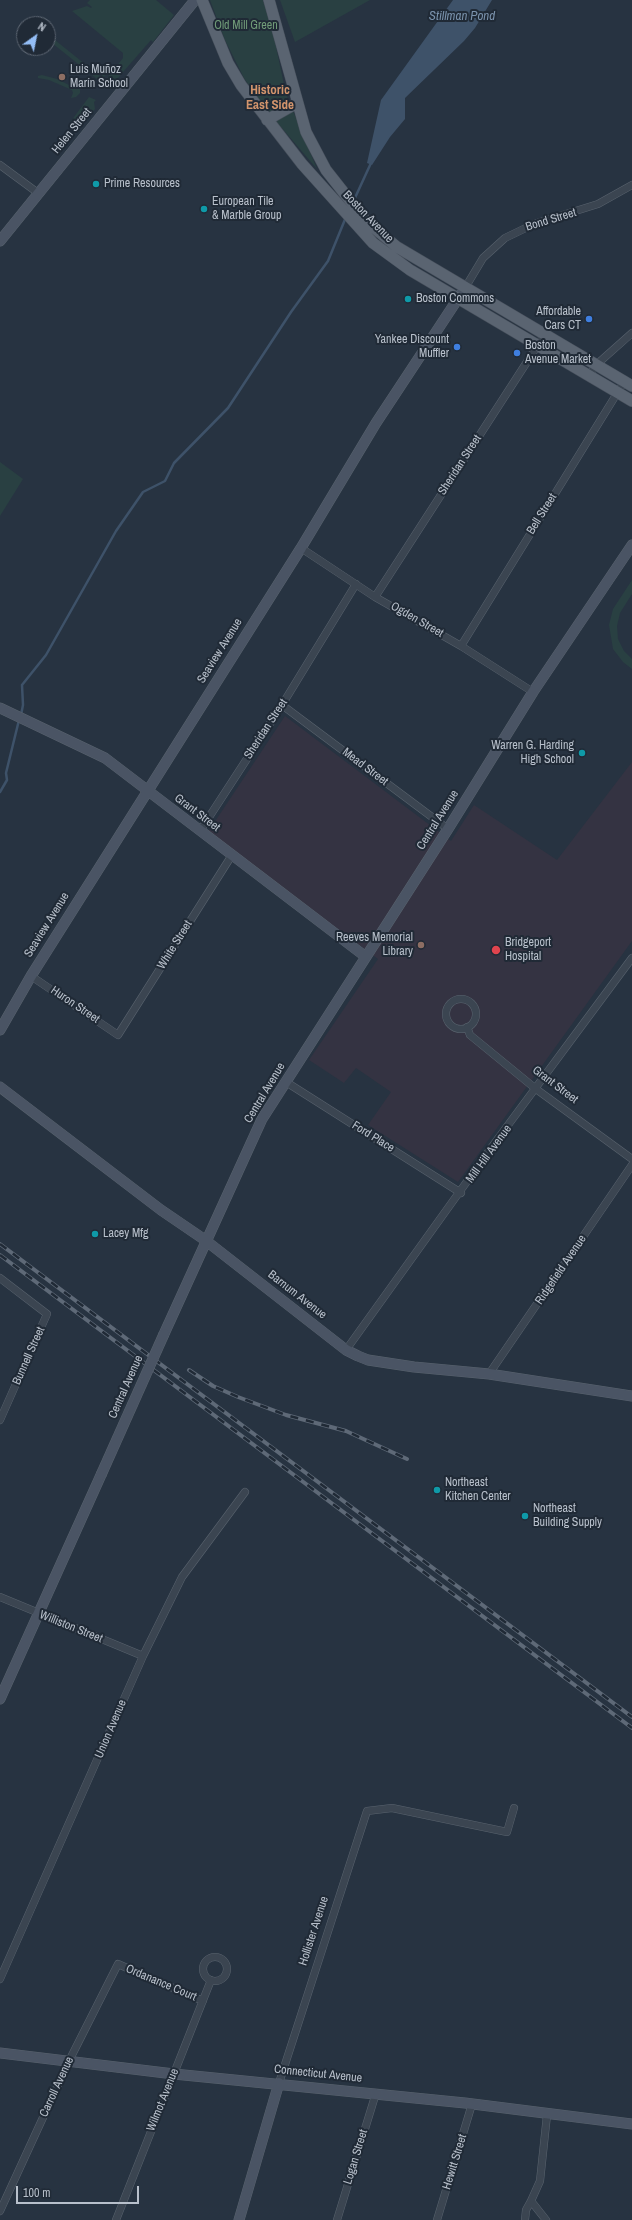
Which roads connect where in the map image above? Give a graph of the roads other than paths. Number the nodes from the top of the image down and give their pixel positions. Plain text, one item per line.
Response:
1 (195, 0) edge
2 (202, 0) edge
3 (269, 0) edge
4 (297, 103) junction
5 (267, 120) junction
6 (0, 165) edge
7 (632, 185) edge
8 (38, 193) junction
9 (0, 241) edge
10 (465, 288) junction
11 (459, 299) junction
12 (508, 313) junction
13 (501, 324) junction
14 (545, 334) junction
15 (632, 334) edge
16 (538, 346) junction
17 (596, 365) junction
18 (589, 376) junction
19 (628, 384) edge
20 (617, 393) junction
21 (632, 401) edge
22 (632, 545) edge
23 (301, 548) junction
24 (356, 584) junction
25 (375, 597) junction
26 (460, 646) junction
27 (533, 692) junction
28 (282, 705) junction
29 (0, 708) edge
30 (147, 792) junction
31 (448, 829) junction
32 (200, 831) junction
33 (232, 856) junction
34 (366, 958) junction
35 (632, 958) edge
36 (31, 976) junction
37 (467, 1027) junction
38 (0, 1030) edge
39 (118, 1035) joint
40 (286, 1082) junction
41 (0, 1087) edge
42 (536, 1089) junction
43 (632, 1159) edge
44 (632, 1165) edge
45 (461, 1193) junction
46 (205, 1240) junction
47 (0, 1278) edge
48 (346, 1350) junction
49 (489, 1374) junction
50 (632, 1396) edge
51 (0, 1420) edge
52 (245, 1492) dead end
53 (0, 1597) edge
54 (38, 1613) junction
55 (143, 1656) junction
56 (0, 1699) edge
57 (514, 1808) dead end
58 (118, 1964) joint
59 (0, 1979) edge
60 (212, 1980) dead end
61 (203, 2001) junction
62 (0, 2053) edge
63 (69, 2061) junction
64 (174, 2074) junction
65 (279, 2083) junction
66 (376, 2094) junction
67 (472, 2104) junction
68 (547, 2115) junction
69 (632, 2124) edge
70 (531, 2201) junction
71 (0, 2211) edge
72 (116, 2220) edge
73 (239, 2220) edge
74 (337, 2220) edge
75 (437, 2220) edge
76 (525, 2220) edge
77 (546, 2220) edge

1 - 8 main road, Helen Street
2 - 5 main road, Boston Avenue
3 - 4 main road, Boston Avenue
4 - 5 main road
4 - 10 main road, Boston Avenue
5 - 11 main road, Boston Avenue
6 - 8 street
7 - 10 street, Bond Street
8 - 9 main road, Helen Street
10 - 11 main road, Seaview Avenue
10 - 12 main road, Boston Avenue
11 - 13 main road, Boston Avenue
11 - 23 main road, Seaview Avenue
12 - 13 main road
12 - 14 main road, Boston Avenue
13 - 16 main road, Boston Avenue
14 - 16 street, Sheridan Street
14 - 17 main road, Boston Avenue
15 - 17 street
16 - 18 main road, Boston Avenue
16 - 25 street, Sheridan Street
17 - 18 street
17 - 19 main road, Boston Avenue
18 - 20 main road, Boston Avenue
19 - 20 street, Bell Street
20 - 21 main road, Boston Avenue
20 - 26 street, Bell Street
22 - 27 main road, Central Avenue
23 - 24 street, Ogden Street
23 - 30 main road, Seaview Avenue
24 - 25 street, Ogden Street
24 - 28 street, Sheridan Street
25 - 26 street, Ogden Street
26 - 27 street, Ogden Street
27 - 31 main road, Central Avenue
28 - 31 street, Mead Street
28 - 32 street, Sheridan Street
29 - 30 main road, Grant Street
30 - 32 main road, Grant Street
30 - 36 main road, Seaview Avenue
31 - 34 main road, Central Avenue
32 - 33 main road, Grant Street
33 - 34 main road, Grant Street
33 - 39 street, White Street
34 - 40 main road, Central Avenue
35 - 42 street, Mill Hill Avenue
36 - 38 main road, Seaview Avenue
36 - 39 street, Huron Street
37 - 37 street
37 - 42 street, Grant Street
40 - 45 street, Ford Place
40 - 46 main road, Central Avenue
41 - 46 main road, Barnum Avenue
42 - 43 street, Grant Street
42 - 45 street, Mill Hill Avenue
44 - 49 street, Ridgefield Avenue
45 - 48 street, Mill Hill Avenue
46 - 48 main road, Barnum Avenue
46 - 54 main road, Central Avenue, bridge
47 - 51 street, Bunnell Street
48 - 49 main road, Barnum Avenue
49 - 50 main road, Barnum Avenue
52 - 55 street, Union Avenue
53 - 54 street, Williston Street
54 - 55 street, Williston Street
54 - 56 main road, Central Avenue
55 - 59 street, Union Avenue
57 - 65 street, Hollister Avenue
58 - 61 street, Ordanance Court
58 - 63 street, Carroll Avenue
60 - 61 street, Wilmot Avenue
61 - 64 street, Wilmot Avenue
62 - 63 main road, Connecticut Avenue
63 - 64 main road, Connecticut Avenue
63 - 71 street, Carroll Avenue
64 - 65 main road, Connecticut Avenue
64 - 72 street, Wilmot Avenue
65 - 66 main road, Connecticut Avenue
65 - 73 main road, Hollister Avenue
66 - 67 main road, Connecticut Avenue
66 - 74 street, Logan Street
67 - 68 main road, Connecticut Avenue
67 - 75 street, Hewitt Street
68 - 69 main road, Connecticut Avenue
68 - 70 street
70 - 76 street
70 - 77 street

